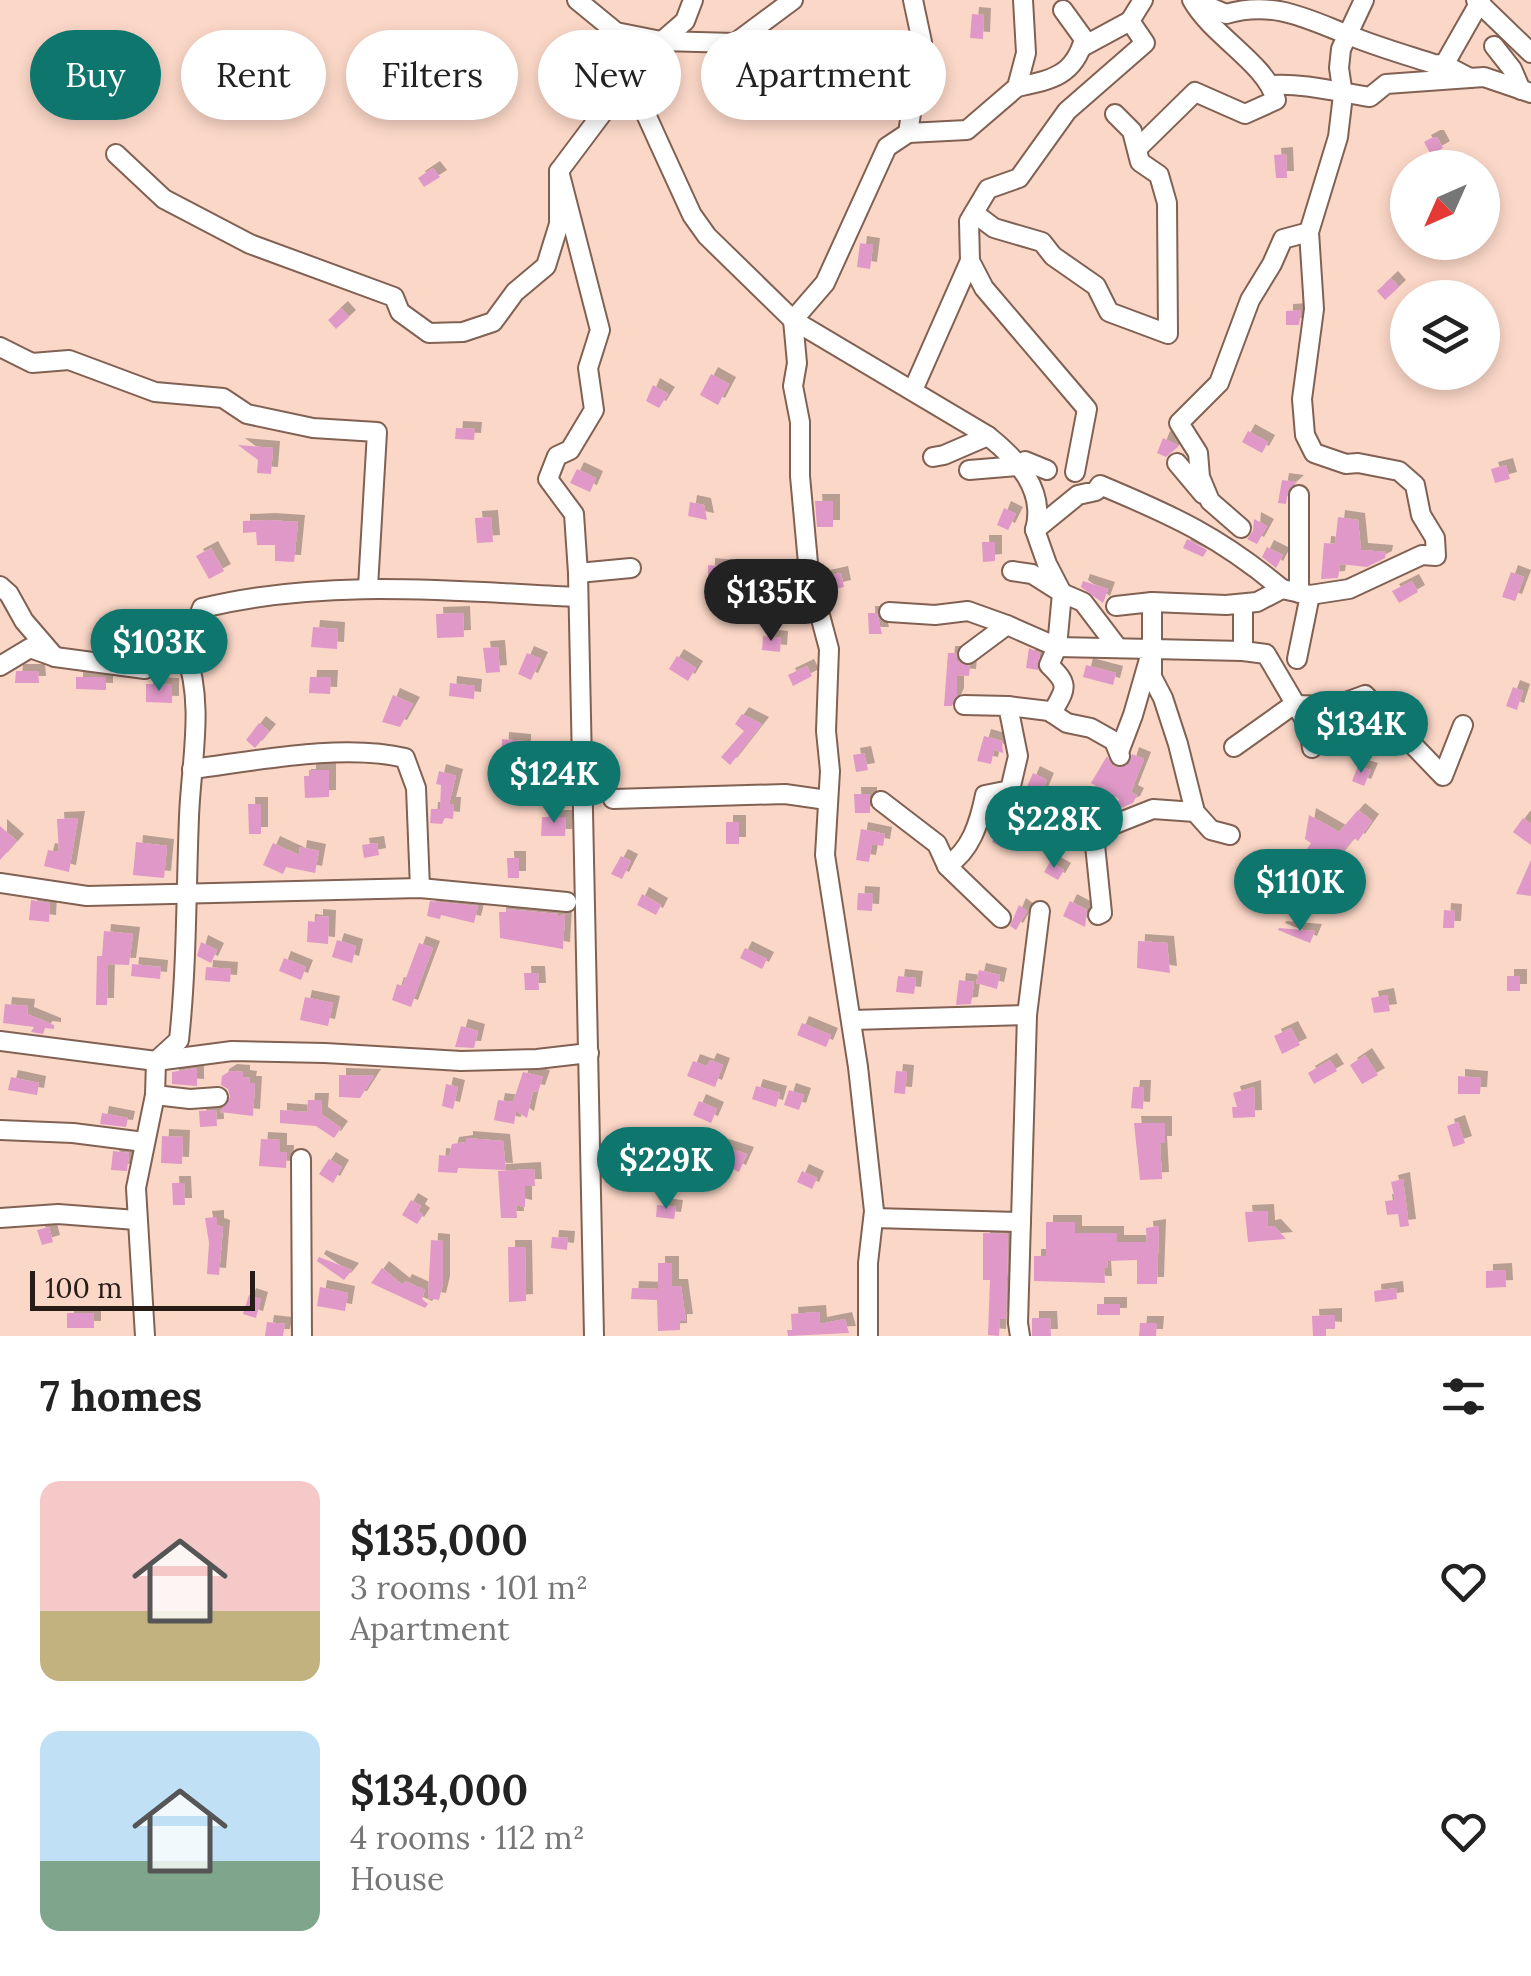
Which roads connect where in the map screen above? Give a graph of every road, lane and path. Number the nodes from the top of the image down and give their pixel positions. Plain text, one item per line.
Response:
1 (577, 0) edge
2 (693, 0) edge
3 (793, 0) edge
4 (913, 0) edge
5 (1022, 0) edge
6 (1143, 0) edge
7 (1192, 0) edge
8 (1364, 0) edge
9 (1479, 1) edge
10 (1063, 10) dead end
11 (1130, 21) junction
12 (614, 30) edge
13 (675, 30) edge
14 (1349, 36) junction
15 (681, 42) edge
16 (1494, 46) dead end
17 (1082, 47) junction
18 (1531, 54) edge
19 (1531, 62) edge
20 (1512, 69) junction
21 (1439, 73) junction
22 (1477, 77) junction
23 (1272, 85) junction
24 (1017, 87) junction
25 (1526, 92) edge
26 (1343, 95) junction
27 (1115, 114) dead end
28 (598, 120) edge
29 (649, 120) edge
30 (908, 133) junction
31 (1137, 149) junction
32 (116, 154) dead end
33 (559, 171) junction
34 (974, 213) junction
35 (1309, 232) junction
36 (970, 261) junction
37 (794, 320) junction
38 (0, 347) edge
39 (914, 390) junction
40 (988, 436) junction
41 (933, 457) dead end
42 (1177, 463) dead end
43 (1019, 466) junction
44 (969, 470) dead end
45 (1047, 470) dead end
46 (1075, 472) dead end
47 (1299, 496) dead end
48 (1210, 501) junction
49 (1241, 528) dead end
50 (1036, 530) junction
51 (631, 568) dead end
52 (1012, 571) dead end
53 (578, 573) junction
54 (0, 586) edge
55 (368, 587) junction
56 (1062, 593) junction
57 (1297, 593) junction
58 (576, 597) junction
59 (1152, 602) junction
60 (1243, 604) junction
61 (1116, 606) dead end
62 (889, 612) dead end
63 (1007, 625) junction
64 (1057, 647) junction
65 (1118, 648) junction
66 (1152, 650) junction
67 (184, 651) junction
68 (1243, 651) junction
69 (968, 654) dead end
70 (56, 657) junction
71 (1297, 659) dead end
72 (0, 666) edge
73 (964, 705) dead end
74 (1293, 705) junction
75 (1008, 706) junction
76 (1052, 713) junction
77 (1463, 725) dead end
78 (1234, 747) dead end
79 (1312, 748) dead end
80 (192, 769) junction
81 (613, 799) dead end
82 (828, 800) junction
83 (882, 801) dead end
84 (1195, 812) junction
85 (1230, 835) dead end
86 (946, 866) junction
87 (0, 883) edge
88 (420, 888) junction
89 (186, 892) junction
90 (567, 902) dead end
91 (1040, 912) dead end
92 (1098, 915) dead end
93 (1002, 918) dead end
94 (1027, 1015) junction
95 (852, 1020) junction
96 (0, 1042) edge
97 (588, 1053) junction
98 (156, 1061) junction
99 (155, 1096) junction
100 (218, 1096) dead end
101 (0, 1130) edge
102 (144, 1142) junction
103 (301, 1159) dead end
104 (0, 1218) edge
105 (874, 1218) junction
106 (136, 1220) junction
107 (1021, 1222) junction
108 (145, 1336) edge
109 (302, 1336) edge
110 (594, 1336) edge
111 (868, 1336) edge
112 (1020, 1336) edge

1 - 12 street
2 - 13 street
3 - 15 street
4 - 30 street
5 - 24 street
6 - 11 street
7 - 14 street
7 - 23 street
8 - 14 street
9 - 18 street
9 - 21 street
10 - 17 street
11 - 17 street
11 - 34 street
14 - 21 street
14 - 26 street
16 - 20 street
17 - 24 street
19 - 20 street
20 - 22 street
20 - 25 street
21 - 22 street
21 - 26 street
22 - 25 street
23 - 26 street
23 - 31 street
24 - 30 street
26 - 35 street
27 - 31 street
28 - 33 street
29 - 37 street
30 - 37 street
31 - 34 street
32 - 33 street
33 - 53 street
34 - 36 street
35 - 48 street
35 - 57 street
36 - 39 street
36 - 46 street
37 - 39 street
37 - 82 street
38 - 55 street
39 - 40 street
40 - 41 street
40 - 43 street
42 - 48 street
43 - 44 street
43 - 45 street
43 - 50 street
47 - 57 street
48 - 49 street
50 - 56 street
50 - 57 street
51 - 53 street
52 - 56 street
53 - 58 street
54 - 70 street
55 - 58 street
55 - 67 street
56 - 64 street
56 - 65 street
57 - 60 street
57 - 71 street
58 - 97 street
59 - 60 street
59 - 61 street
59 - 66 street
60 - 68 street
62 - 63 street
63 - 64 street
63 - 69 street
64 - 65 street
64 - 76 street
65 - 66 street
66 - 68 street
66 - 76 street
66 - 84 street
67 - 70 street
67 - 80 street
68 - 74 street
70 - 72 street
73 - 75 street
74 - 77 street
74 - 78 street
74 - 79 street
75 - 76 street
75 - 86 street
80 - 88 street
80 - 89 street
81 - 82 street
82 - 95 street
83 - 86 street
84 - 85 street
84 - 92 street
86 - 93 street
87 - 89 street
88 - 89 street
88 - 90 street
89 - 98 street
91 - 94 street
94 - 95 street
94 - 107 street
95 - 105 street
96 - 98 street
97 - 98 street
97 - 110 street
98 - 99 street
99 - 100 street
99 - 102 street
101 - 102 street
102 - 106 street
103 - 109 street
104 - 106 street
105 - 107 street
105 - 111 street
106 - 108 street
107 - 112 street

